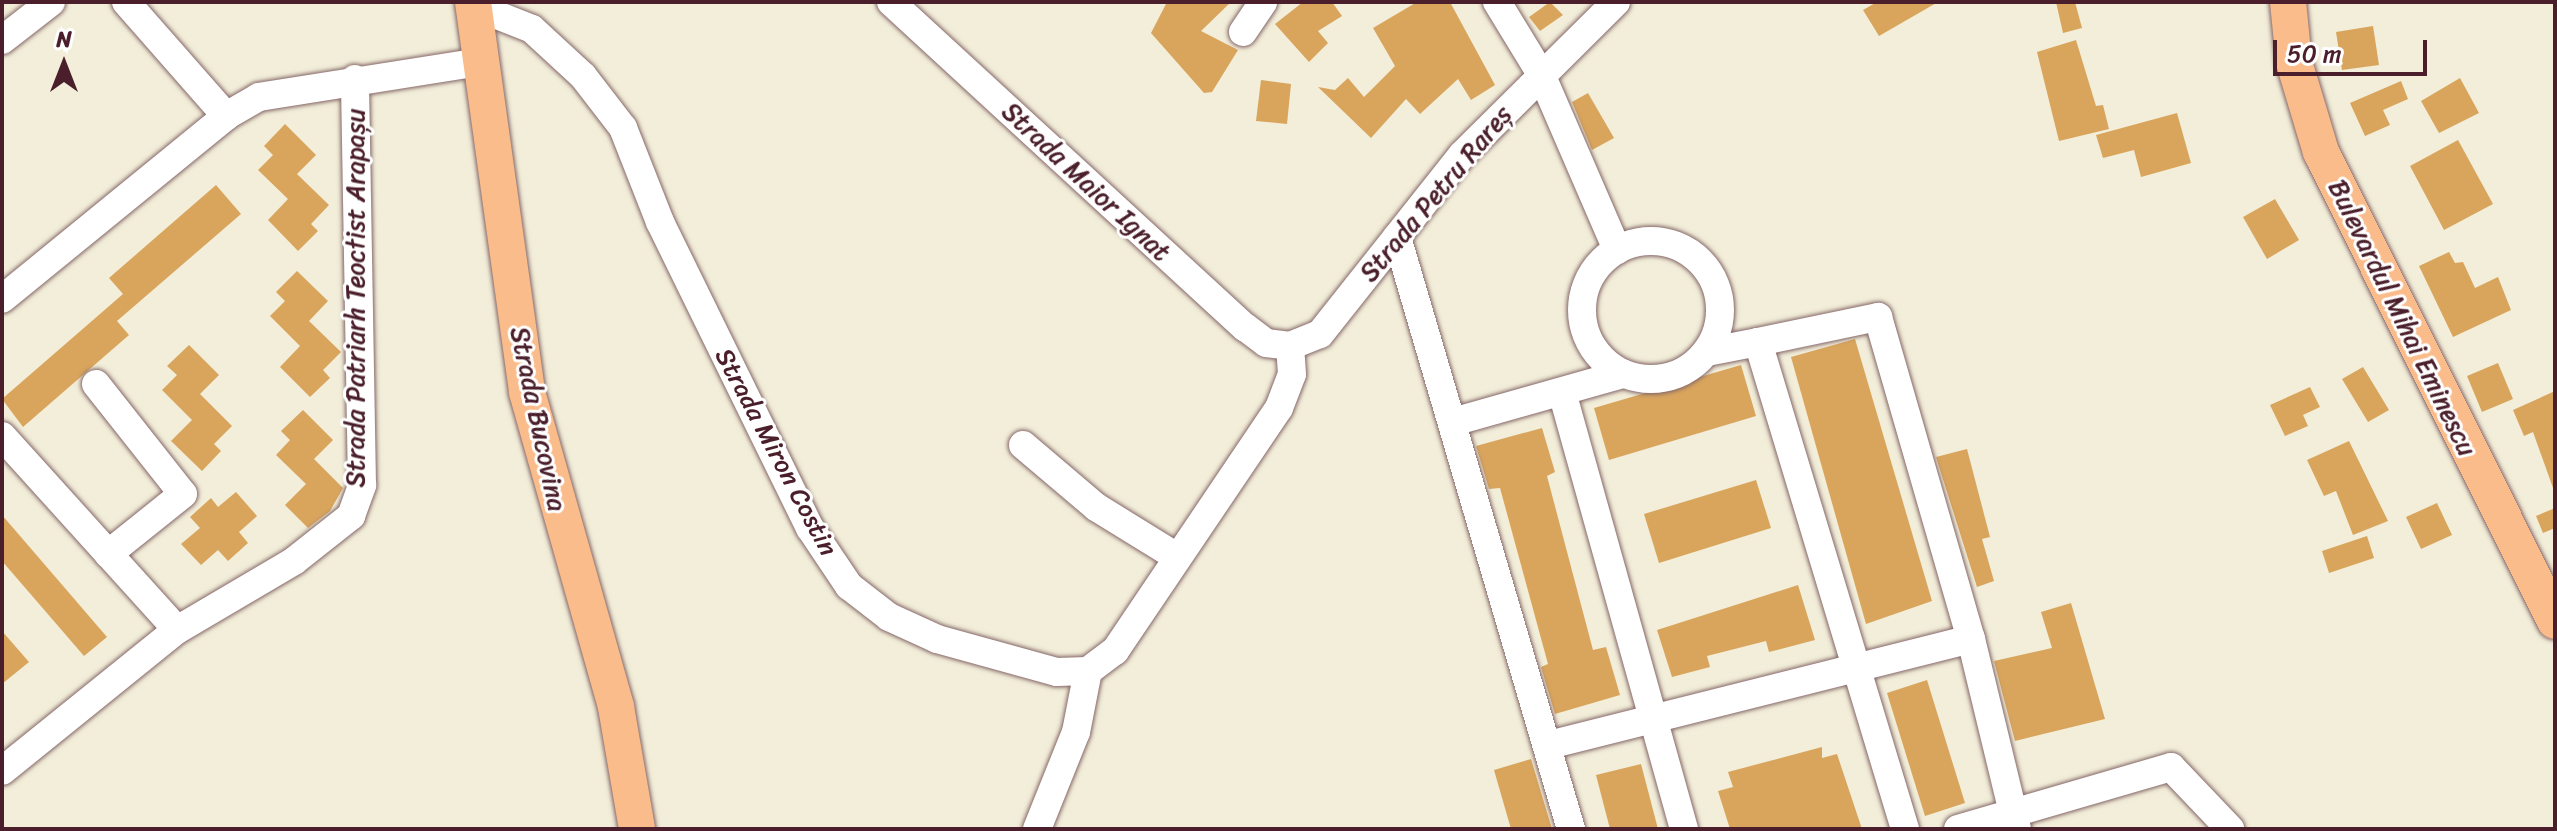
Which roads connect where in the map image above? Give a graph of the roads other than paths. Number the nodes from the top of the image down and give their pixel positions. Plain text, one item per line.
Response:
1 (51, 2) edge
2 (126, 2) edge
3 (891, 2) edge
4 (1263, 2) edge
5 (1497, 2) edge
6 (1616, 2) edge
7 (2288, 2) edge
8 (473, 4) edge
9 (1243, 32) dead end
10 (2, 40) edge
11 (480, 62) junction
12 (1541, 74) junction
13 (355, 79) junction
14 (226, 116) junction
15 (1397, 237) junction
16 (1617, 250) junction
17 (2, 299) edge
18 (1758, 342) junction
19 (1290, 346) junction
20 (1707, 352) junction
21 (1623, 374) junction
22 (96, 384) dead end
23 (1562, 392) junction
24 (1453, 422) junction
25 (2, 436) edge
26 (1023, 445) dead end
27 (108, 554) junction
28 (1177, 557) junction
29 (2555, 621) edge
30 (177, 630) junction
31 (1971, 639) junction
32 (1858, 669) junction
33 (1088, 671) junction
34 (1655, 717) junction
35 (1549, 745) junction
36 (2, 771) edge
37 (2015, 822) edge
38 (637, 829) edge
39 (1037, 829) edge
40 (1571, 829) edge
41 (1684, 829) edge
42 (1905, 829) edge
43 (1958, 829) edge
44 (2230, 829) edge

1 - 10 street
2 - 14 street
3 - 19 street, Strada Maior Ignat
4 - 9 street
5 - 12 street
6 - 12 street, Strada Petru Rareș
7 - 29 main road, Bulevardul Mihai Eminescu
8 - 11 main road, Strada Bucovina
8 - 33 street, Strada Miron Costin
11 - 13 street, Strada Patriarh Teoctist Arapașu
11 - 38 main road, Strada Bucovina
12 - 15 street, Strada Petru Rareș
12 - 16 street
13 - 14 street, Strada Patriarh Teoctist Arapașu
13 - 30 street, Strada Patriarh Teoctist Arapașu
14 - 17 street, Strada Patriarh Teoctist Arapașu
15 - 19 street, Strada Petru Rareș
15 - 24 street
16 - 20 street
16 - 21 street
18 - 20 street
18 - 31 street
18 - 32 street
19 - 28 street
20 - 21 street
21 - 23 street
22 - 27 street
23 - 24 street
23 - 34 street
24 - 35 street
25 - 27 street
26 - 28 street
27 - 30 street
28 - 33 street
30 - 36 street, Strada Patriarh Teoctist Arapașu
31 - 32 street
31 - 37 street
32 - 34 street
32 - 42 street
33 - 39 street
34 - 35 street
34 - 41 street
35 - 40 street
37 - 43 street
37 - 44 street

